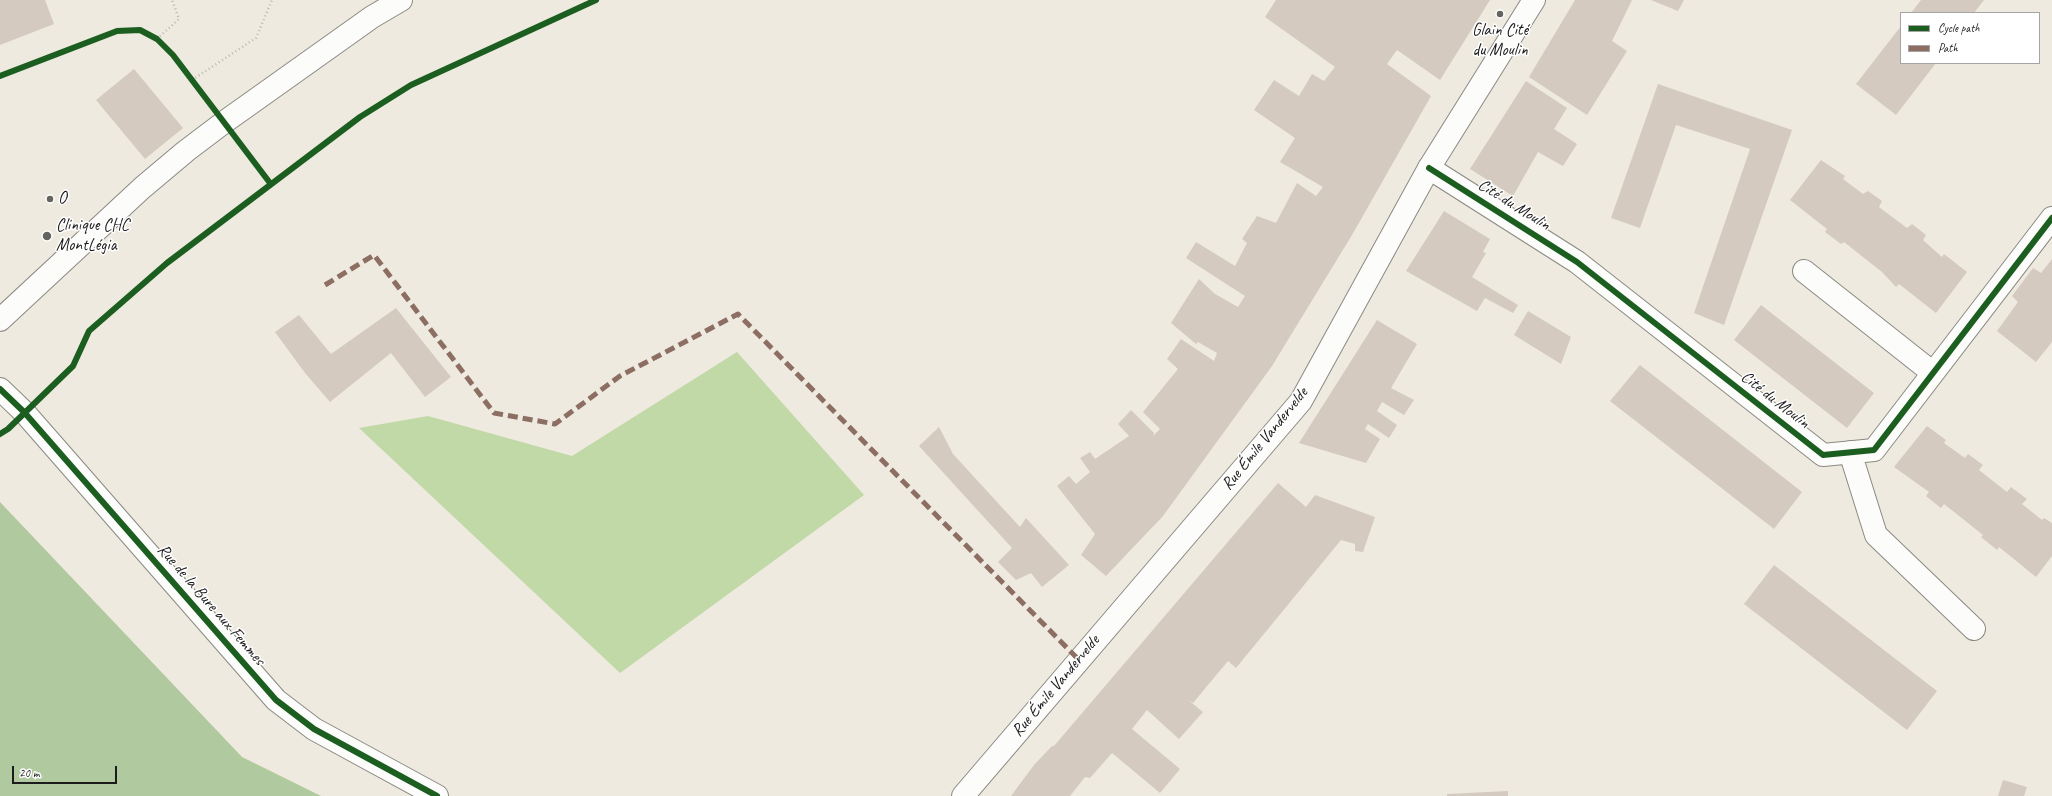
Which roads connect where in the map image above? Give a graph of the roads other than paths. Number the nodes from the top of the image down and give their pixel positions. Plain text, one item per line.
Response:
1 (401, 0) edge
2 (1534, 0) edge
3 (1429, 168) junction
4 (2052, 218) edge
5 (1804, 271) dead end
6 (0, 320) edge
7 (1933, 373) junction
8 (0, 388) edge
9 (1850, 452) junction
10 (1974, 629) dead end
11 (437, 796) edge
12 (963, 796) edge

1 - 6 street
2 - 3 street, Rue Émile Vandervelde
3 - 9 street, Cité du Moulin
3 - 12 street, Rue Émile Vandervelde
4 - 7 street, Cité du Moulin
5 - 7 street
7 - 9 street, Cité du Moulin
8 - 11 street, Rue de la Bure aux Femmes
9 - 10 street

